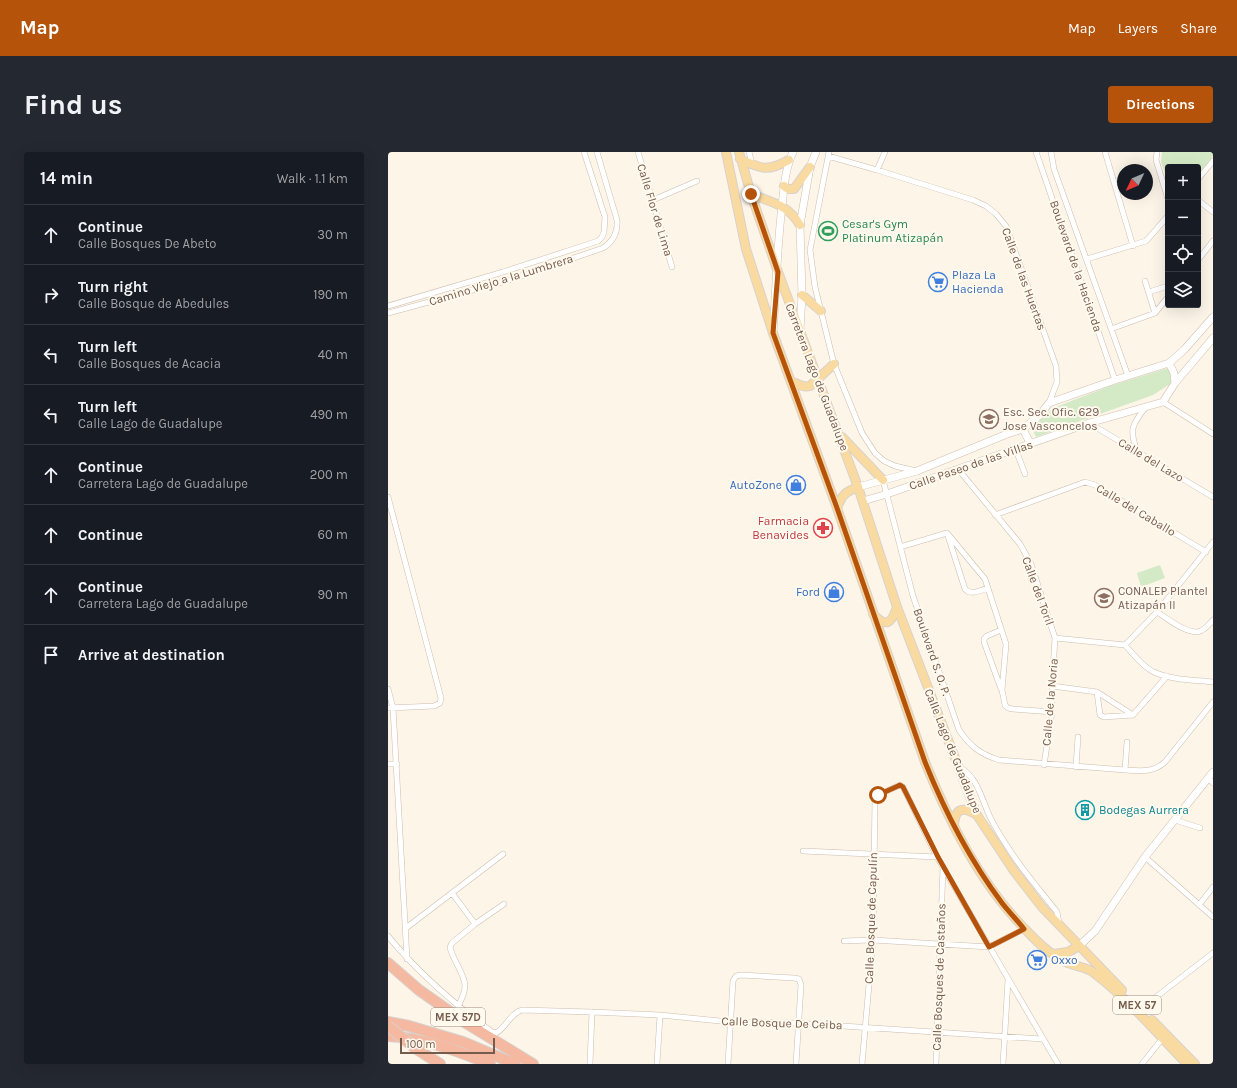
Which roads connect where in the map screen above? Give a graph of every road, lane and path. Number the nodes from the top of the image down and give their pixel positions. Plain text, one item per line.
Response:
1 (584, 152) edge
2 (597, 152) edge
3 (638, 152) edge
4 (726, 152) edge
5 (749, 152) edge
6 (793, 152) edge
7 (816, 152) edge
8 (884, 152) edge
9 (1037, 152) edge
10 (1051, 152) edge
11 (1105, 152) edge
12 (1157, 152) edge
13 (829, 154) edge
14 (740, 156) edge
15 (789, 160) junction
16 (1213, 161) edge
17 (752, 164) junction
18 (810, 167) junction
19 (877, 170) junction
20 (1201, 175) edge
21 (697, 181) dead end
22 (784, 186) junction
23 (1165, 189) edge
24 (751, 194) junction
25 (652, 200) junction
26 (1201, 202) edge
27 (782, 206) junction
28 (1213, 212) edge
29 (1165, 219) edge
30 (800, 225) junction
31 (1213, 241) edge
32 (1133, 246) junction
33 (1201, 256) edge
34 (1089, 259) junction
35 (672, 268) dead end
36 (778, 272) junction
37 (1145, 280) dead end
38 (1165, 287) edge
39 (1149, 292) junction
40 (802, 295) junction
41 (1165, 301) edge
42 (388, 306) edge
43 (821, 311) junction
44 (1155, 313) junction
45 (388, 314) edge
46 (1213, 317) edge
47 (1111, 329) junction
48 (800, 330) junction
49 (773, 333) junction
50 (1213, 338) edge
51 (1169, 363) junction
52 (834, 364) junction
53 (1128, 376) junction
54 (818, 379) junction
55 (1115, 380) junction
56 (791, 381) junction
57 (1175, 383) junction
58 (1163, 402) junction
59 (1049, 403) junction
60 (1148, 406) junction
61 (1089, 423) junction
62 (1023, 429) junction
63 (839, 434) junction
64 (1213, 434) edge
65 (1030, 445) junction
66 (1016, 450) junction
67 (1137, 451) junction
68 (958, 469) junction
69 (917, 471) junction
70 (1025, 474) dead end
71 (883, 480) junction
72 (921, 482) junction
73 (858, 487) junction
74 (887, 494) junction
75 (388, 497) edge
76 (1213, 497) edge
77 (862, 501) junction
78 (837, 508) junction
79 (995, 515) junction
80 (947, 533) junction
81 (1213, 542) edge
82 (900, 547) junction
83 (1206, 552) junction
84 (988, 588) junction
85 (897, 608) junction
86 (1157, 612) junction
87 (872, 613) junction
88 (1213, 620) edge
89 (1001, 630) junction
90 (1055, 638) junction
91 (1124, 644) junction
92 (1167, 676) junction
93 (1213, 682) edge
94 (1052, 686) junction
95 (388, 690) edge
96 (1002, 690) junction
97 (1097, 692) junction
98 (1213, 702) edge
99 (391, 708) edge
100 (1052, 712) junction
101 (1132, 715) junction
102 (1078, 737) dead end
103 (1127, 742) dead end
104 (388, 764) edge
105 (397, 764) junction
106 (957, 765) junction
107 (1044, 765) junction
108 (1076, 767) junction
109 (1125, 770) junction
110 (1213, 772) edge
111 (1210, 780) edge
112 (977, 815) junction
113 (1175, 820) junction
114 (954, 825) junction
115 (1200, 828) dead end
116 (803, 851) dead end
117 (503, 854) dead end
118 (874, 854) junction
119 (938, 857) junction
120 (1145, 857) junction
121 (943, 867) junction
122 (1213, 887) edge
123 (452, 893) junction
124 (504, 904) dead end
125 (1199, 905) junction
126 (1213, 917) edge
127 (476, 924) junction
128 (1060, 926) junction
129 (406, 928) junction
130 (1024, 929) junction
131 (388, 936) edge
132 (873, 940) junction
133 (844, 941) dead end
134 (940, 943) junction
135 (1079, 946) junction
136 (989, 947) junction
137 (1213, 953) edge
138 (1054, 954) junction
139 (407, 959) junction
140 (388, 963) edge
141 (1008, 979) junction
142 (1156, 998) dead end
143 (458, 1007) junction
144 (592, 1012) junction
145 (660, 1016) junction
146 (388, 1022) edge
147 (730, 1022) junction
148 (797, 1023) junction
149 (388, 1026) edge
150 (865, 1027) junction
151 (938, 1031) junction
152 (388, 1036) edge
153 (1004, 1037) junction
154 (1162, 1038) junction
155 (1042, 1039) junction
156 (412, 1050) junction
157 (427, 1064) edge
158 (440, 1064) edge
159 (490, 1064) edge
160 (515, 1064) edge
161 (533, 1064) edge
162 (590, 1064) edge
163 (657, 1064) edge
164 (728, 1064) edge
165 (796, 1064) edge
166 (862, 1064) edge
167 (936, 1064) edge
168 (1003, 1064) edge
169 (1058, 1064) edge
170 (1142, 1064) edge
171 (1187, 1064) edge
172 (1196, 1064) edge

1 - 42 street, Camino Viejo a la Lumbrera
2 - 45 street, Camino Viejo a la Lumbrera
3 - 25 street, Calle Flor de Lima
4 - 49 main road, Carretera Lago de Guadalupe / MEX 57
5 - 17 street
6 - 15 street
7 - 18 street
8 - 19 street
9 - 55 street, Boulevard de la Hacienda
10 - 34 street, Boulevard de la Hacienda
11 - 32 street
12 - 23 street
13 - 19 street, Calle de las Huertas
13 - 43 street
14 - 17 main road
14 - 24 main road, Carretera Lago de Guadalupe / MEX 57
15 - 17 main road
15 - 22 street
16 - 20 street
18 - 22 main road
18 - 30 street
19 - 59 street, Calle de las Huertas
21 - 25 street
22 - 27 street
24 - 27 main road
24 - 36 main road, Carretera Lago de Guadalupe / MEX 57
25 - 35 street, Calle Flor de Lima
26 - 28 street
27 - 30 main road
27 - 36 street
29 - 32 street
30 - 40 street
31 - 33 street
32 - 34 street
34 - 47 street, Boulevard de la Hacienda
36 - 48 main road, Carretera Lago de Guadalupe / MEX 57
36 - 49 street
37 - 39 street
38 - 39 street
39 - 44 street
40 - 43 main road
40 - 48 street
41 - 44 street
43 - 52 street
44 - 47 street
46 - 51 street
47 - 53 street, Boulevard de la Hacienda
48 - 54 main road, Carretera Lago de Guadalupe / MEX 57
49 - 56 main road, Carretera Lago de Guadalupe / MEX 57
50 - 57 street
51 - 53 street
51 - 57 street
52 - 54 main road
52 - 69 street
53 - 55 street
54 - 56 main road
54 - 63 main road, Carretera Lago de Guadalupe / MEX 57
55 - 59 street
56 - 78 main road, Carretera Lago de Guadalupe / MEX 57
57 - 58 street
58 - 60 street, Calle Paseo de las Villas
58 - 64 street
59 - 62 street, Calle Paseo de las Villas
60 - 61 street, Calle Paseo de las Villas
60 - 67 street
61 - 65 street, Calle Paseo de las Villas
61 - 67 street, Calle del Lazo
62 - 65 street
62 - 69 street, Calle Paseo de las Villas
63 - 71 main road
63 - 73 main road, Carretera Lago de Guadalupe / MEX 57
65 - 66 street, Calle Paseo de las Villas
66 - 68 street, Calle Paseo de las Villas
66 - 70 street
67 - 76 street, Calle del Lazo
68 - 72 street, Calle Paseo de las Villas
68 - 79 street, Calle del Toril
69 - 71 street, Calle Paseo de las Villas
69 - 72 street
71 - 73 street, Calle Paseo de las Villas
71 - 74 street, Boulevard S. O. P.
72 - 74 street, Calle Paseo de las Villas
73 - 77 main road, Calle Lago de Guadalupe / MEX 57
73 - 78 main road
74 - 77 street, Calle Paseo de las Villas
74 - 82 street, Boulevard S. O. P.
75 - 99 street
77 - 85 main road, Calle Lago de Guadalupe / MEX 57
78 - 87 main road, MEX 57
79 - 83 street, Calle del Caballo
79 - 90 street, Calle del Toril
80 - 82 street
80 - 84 street
80 - 84 street
81 - 83 street
82 - 107 street, Boulevard S. O. P.
83 - 86 street
84 - 89 street
85 - 87 main road
85 - 106 main road, Calle Lago de Guadalupe / MEX 57
86 - 88 street
86 - 91 street
87 - 114 main road, MEX 57
89 - 96 street
89 - 96 street
90 - 91 street, Calle del Toril
90 - 94 street, Calle de la Noria
91 - 92 street
92 - 93 street
92 - 101 street
94 - 97 street
94 - 100 street, Calle de la Noria
95 - 99 street
96 - 100 street
97 - 101 street
97 - 101 street
98 - 109 street, Boulevard S. O. P.
99 - 105 street
100 - 107 street, Calle de la Noria
102 - 108 street
103 - 109 street
104 - 105 street
105 - 129 street
106 - 112 main road, Calle Lago de Guadalupe / MEX 57
106 - 128 street
107 - 108 street, Boulevard S. O. P.
108 - 109 street, Boulevard S. O. P.
110 - 111 street
111 - 113 street
112 - 114 main road
112 - 128 main road, Calle Lago de Guadalupe / MEX 57
113 - 115 street
113 - 120 street
114 - 130 main road, MEX 57
116 - 118 street
117 - 123 street
118 - 119 street
118 - 119 street, Calle Bosque de Capulín
118 - 132 street, Calle Bosque de Capulín
119 - 121 street
120 - 125 street
120 - 135 street
121 - 134 street, Calle Bosques de Castaños
121 - 136 street
122 - 125 street
123 - 127 street
123 - 129 street
124 - 127 street
125 - 126 street
127 - 143 street
128 - 135 main road, Calle Lago de Guadalupe / MEX 57
129 - 139 street
130 - 136 street
130 - 138 main road, MEX 57
131 - 139 street
132 - 133 street
132 - 134 street
132 - 150 street, Calle Bosque de Capulín
134 - 136 street
134 - 151 street, Calle Bosques de Castaños
135 - 138 main road
135 - 172 main road, Calle Lago de Guadalupe / MEX 57
136 - 141 street
137 - 142 street
138 - 154 main road, MEX 57
139 - 143 street
140 - 161 highway, MEX 57D
141 - 153 street
141 - 155 street
143 - 144 street, Calle Bosque De Ceiba
144 - 145 street, Calle Bosque De Ceiba
144 - 162 street
145 - 147 street, Calle Bosque De Ceiba
145 - 163 street
146 - 160 highway
147 - 148 street, Calle Bosque De Ceiba
147 - 148 street
147 - 164 street
148 - 150 street, Calle Bosque De Ceiba
148 - 165 street
149 - 156 highway, bridge
150 - 151 street, Calle Bosque De Ceiba
150 - 166 street, Calle Bosque de Capulín
151 - 153 street, Calle Bosque De Ceiba
151 - 167 street, Calle Bosques de Castaños
152 - 156 highway
152 - 159 highway
153 - 155 street, Calle Bosque De Ceiba
153 - 168 street
154 - 170 street
154 - 171 main road, MEX 57
155 - 169 street
156 - 157 highway
156 - 158 highway

